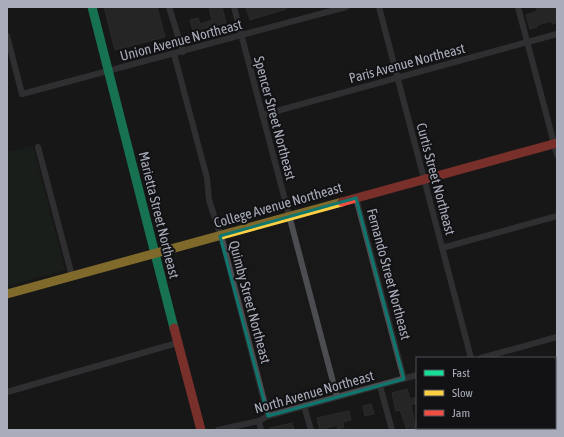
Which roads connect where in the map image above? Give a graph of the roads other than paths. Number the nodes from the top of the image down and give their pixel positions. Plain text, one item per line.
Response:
1 (92, 7) edge
2 (169, 7) edge
3 (234, 7) edge
4 (346, 7) edge
5 (379, 7) edge
6 (518, 7) edge
7 (557, 34) edge
8 (7, 36) edge
9 (242, 36) junction
10 (528, 42) junction
11 (183, 52) junction
12 (174, 54) junction
13 (109, 72) junction
14 (397, 78) junction
15 (262, 115) junction
16 (556, 144) edge
17 (38, 147) dead end
18 (557, 155) edge
19 (424, 180) junction
20 (356, 198) junction
21 (557, 216) edge
22 (289, 217) junction
23 (220, 236) junction
24 (442, 248) junction
25 (154, 254) junction
26 (72, 276) junction
27 (7, 294) edge
28 (557, 338) edge
29 (177, 343) junction
30 (471, 357) edge
31 (485, 357) edge
32 (416, 375) edge
33 (404, 379) junction
34 (380, 386) junction
35 (7, 392) edge
36 (337, 397) junction
37 (304, 406) junction
38 (268, 416) junction
39 (259, 421) junction
40 (200, 430) edge
41 (218, 430) edge
42 (261, 430) edge
43 (310, 430) edge
44 (392, 430) edge

1 - 13 street, Marietta Street Northeast
2 - 11 street
3 - 9 street, Spencer Street Northeast
4 - 9 street, Union Avenue Northeast
5 - 14 street, Curtis Street Northeast
6 - 10 street
7 - 10 street, Paris Avenue Northeast
8 - 13 street, Union Avenue Northeast
9 - 11 street, Union Avenue Northeast
9 - 15 street, Spencer Street Northeast
10 - 14 street, Paris Avenue Northeast
10 - 16 street
11 - 12 street, Union Avenue Northeast
12 - 13 street, Union Avenue Northeast
12 - 23 street, Quimby Street Northeast
13 - 25 street, Marietta Street Northeast
14 - 15 street, Paris Avenue Northeast
14 - 19 street, Curtis Street Northeast
15 - 22 street, Spencer Street Northeast
16 - 18 street
16 - 19 street, College Avenue Northeast
17 - 26 street
19 - 20 street, College Avenue Northeast
19 - 24 street, Curtis Street Northeast
20 - 22 street, College Avenue Northeast
20 - 33 street, Fernando Street Northeast
21 - 24 street
22 - 23 street, College Avenue Northeast
22 - 36 street, Spencer Street Northeast
23 - 25 street, College Avenue Northeast
23 - 38 street, Quimby Street Northeast
24 - 30 street, Curtis Street Northeast
25 - 26 street, College Avenue Northeast
25 - 29 street, Marietta Street Northeast
26 - 27 street, College Avenue Northeast
28 - 31 street
29 - 35 street
29 - 40 street, Marietta Street Northeast
32 - 33 street, North Avenue Northeast
33 - 34 street, North Avenue Northeast
34 - 36 street, North Avenue Northeast
34 - 44 street
36 - 37 street, North Avenue Northeast
37 - 38 street, North Avenue Northeast
37 - 43 street
38 - 39 street, North Avenue Northeast
39 - 41 street, North Avenue Northeast
39 - 42 street

